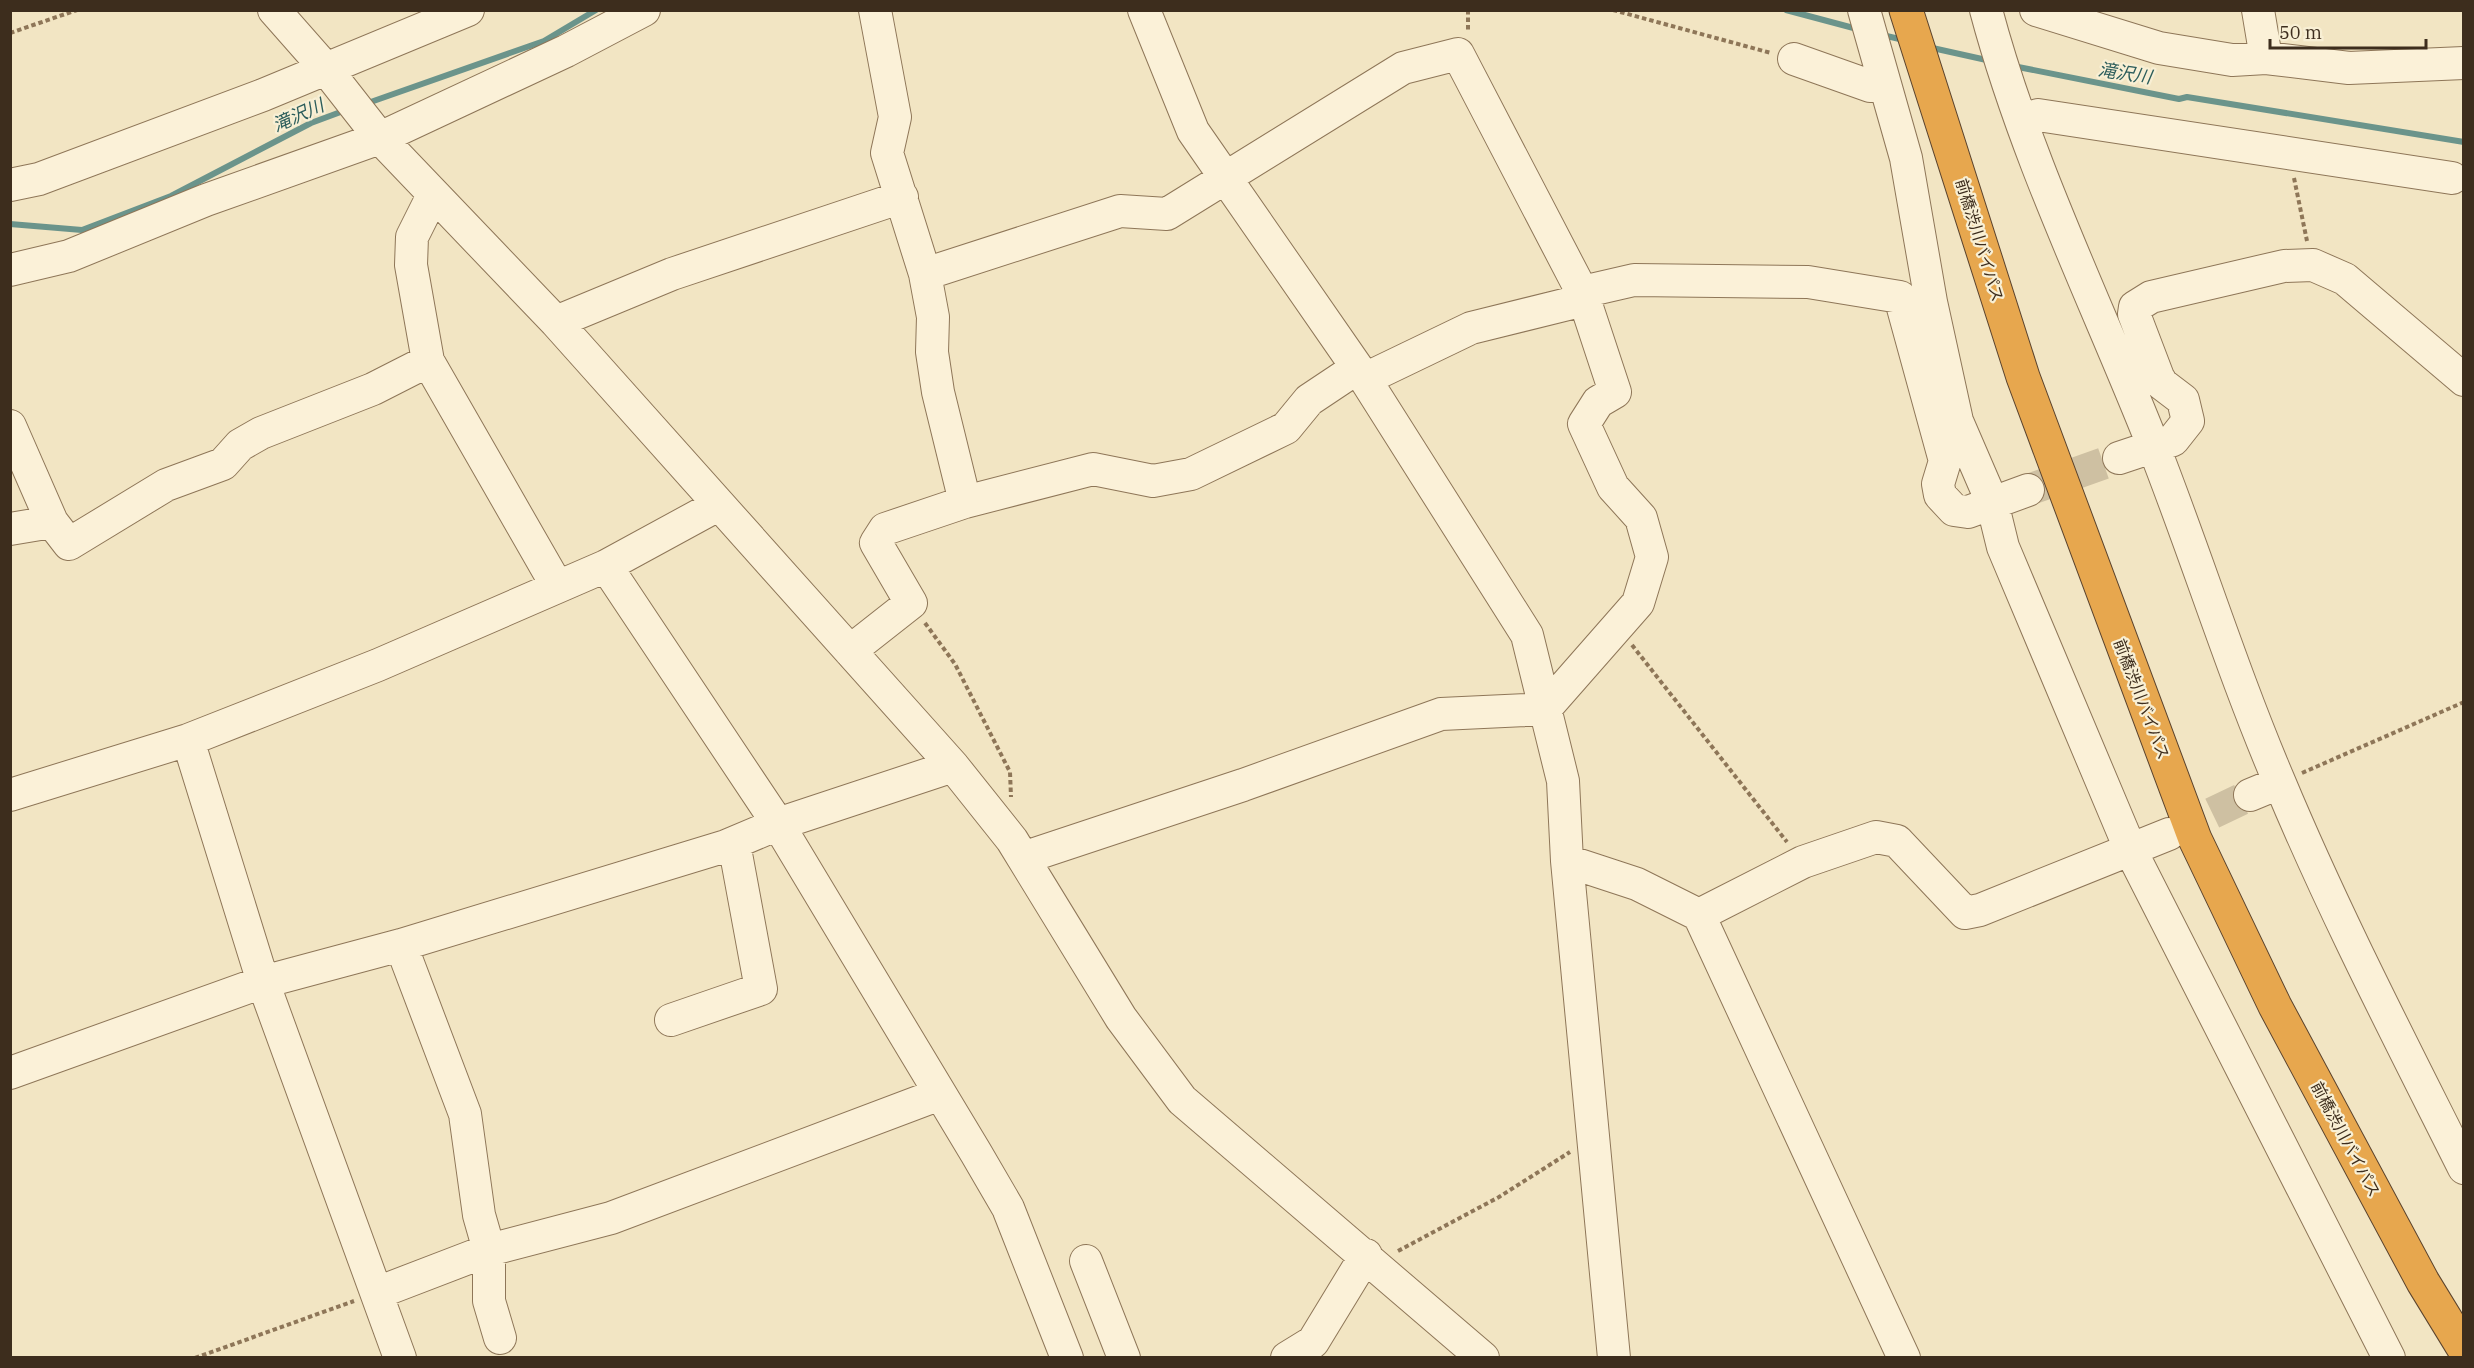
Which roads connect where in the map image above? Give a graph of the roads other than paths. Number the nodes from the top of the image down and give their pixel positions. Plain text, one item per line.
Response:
1 (274, 10) edge
2 (468, 10) edge
3 (644, 10) edge
4 (875, 10) edge
5 (1144, 10) edge
6 (1864, 10) edge
7 (1906, 10) edge
8 (2036, 10) edge
9 (2258, 10) edge
10 (1987, 14) edge
11 (2266, 58) junction
12 (1794, 59) road end
13 (2463, 63) edge
14 (326, 69) junction
15 (1884, 79) junction
16 (2017, 110) junction
17 (380, 138) junction
18 (2452, 178) dead end
19 (1226, 179) junction
20 (10, 185) edge
21 (433, 195) junction
22 (902, 197) junction
23 (10, 270) edge
24 (925, 274) junction
25 (1582, 292) junction
26 (556, 322) junction
27 (429, 362) junction
28 (1361, 374) junction
29 (2463, 380) edge
30 (10, 426) edge
31 (2154, 447) junction
32 (2119, 458) tunnel mouth
33 (2028, 490) tunnel mouth
34 (965, 502) junction
35 (1992, 502) junction
36 (718, 506) junction
37 (52, 522) junction
38 (10, 529) edge
39 (606, 566) junction
40 (557, 585) junction
41 (850, 651) junction
42 (1545, 709) junction
43 (188, 740) junction
44 (953, 766) junction
45 (2279, 783) junction
46 (10, 795) edge
47 (2250, 795) tunnel mouth
48 (778, 824) junction
49 (2169, 834) tunnel mouth
50 (734, 843) junction
51 (1018, 849) junction
52 (2131, 851) junction
53 (1567, 861) junction
54 (1699, 915) junction
55 (401, 945) junction
56 (263, 982) junction
57 (671, 1020) dead end
58 (10, 1073) edge
59 (940, 1094) junction
60 (2463, 1167) edge
61 (489, 1250) junction
62 (1371, 1259) junction
63 (1086, 1261) dead end
64 (377, 1293) junction
65 (500, 1338) dead end
66 (2460, 1338) edge
67 (1308, 1352) edge
68 (1057, 1355) edge
69 (400, 1358) edge
70 (1124, 1358) edge
71 (1483, 1358) edge
72 (1614, 1358) edge
73 (1904, 1358) edge
74 (2390, 1358) edge

1 - 14 street
2 - 14 street
3 - 17 street
4 - 22 street
5 - 19 street
6 - 15 street
7 - 66 highway, 前橋渋川バイパス
8 - 11 street
9 - 11 street
10 - 16 street
11 - 13 street
12 - 15 street
14 - 17 street
14 - 20 street
15 - 35 street
16 - 18 street
16 - 31 street
17 - 21 street
17 - 23 street
19 - 24 street
19 - 25 street
19 - 28 street
21 - 26 street
21 - 27 street
22 - 24 street
22 - 26 street
24 - 34 street
25 - 28 street
25 - 35 street
25 - 42 street
26 - 36 street
27 - 37 street
27 - 40 street
28 - 34 street
28 - 42 street
29 - 31 street
30 - 37 street
31 - 32 street
31 - 45 street
33 - 35 street
34 - 41 street
35 - 52 street
36 - 39 street
36 - 41 street
37 - 38 street
39 - 40 street
39 - 48 street
40 - 43 street
41 - 44 street
42 - 51 street
42 - 53 street
43 - 46 street
43 - 56 street
44 - 48 street
44 - 51 street
45 - 47 street
45 - 60 street
48 - 50 street
48 - 59 street
49 - 52 street
50 - 55 street
50 - 57 street
51 - 62 street
52 - 54 street
52 - 74 street
53 - 54 street
53 - 72 street
54 - 73 street
55 - 56 street
55 - 61 street
56 - 58 street
56 - 64 street
59 - 61 street
59 - 68 street
61 - 64 street
61 - 65 street
62 - 67 street
62 - 71 street
63 - 70 street
64 - 69 street

